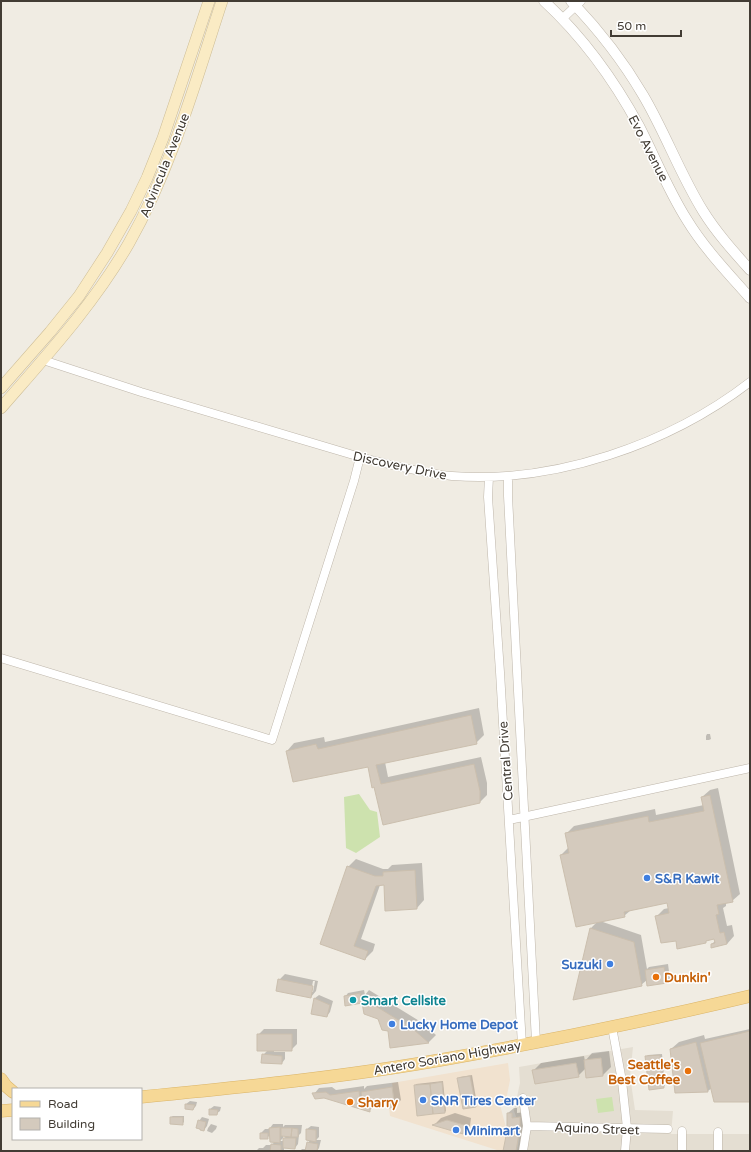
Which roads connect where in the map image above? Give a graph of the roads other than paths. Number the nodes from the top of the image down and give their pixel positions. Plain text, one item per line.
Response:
1 (209, 1) edge
2 (222, 1) edge
3 (544, 1) edge
4 (576, 3) edge
5 (562, 19) junction
6 (672, 152) junction
7 (656, 161) junction
8 (750, 270) edge
9 (750, 298) edge
10 (44, 360) junction
11 (750, 382) edge
12 (1, 388) edge
13 (1, 408) edge
14 (360, 458) junction
15 (508, 476) junction
16 (489, 477) junction
17 (1, 658) edge
18 (750, 768) edge
19 (525, 817) junction
20 (509, 820) junction
21 (750, 996) edge
22 (612, 1026) junction
23 (536, 1042) junction
24 (522, 1045) junction
25 (1, 1079) edge
26 (12, 1091) edge
27 (142, 1097) edge
28 (523, 1098) dead end
29 (12, 1110) edge
30 (1, 1111) edge
31 (527, 1126) junction
32 (627, 1128) junction
33 (668, 1130) dead end
34 (682, 1131) dead end
35 (718, 1132) dead end
36 (523, 1151) edge
37 (625, 1151) edge
38 (682, 1151) edge
39 (718, 1151) edge

1 - 12 main road, Advincula Avenue
2 - 10 main road, Advincula Avenue
3 - 5 street, Evo Avenue
4 - 5 street
4 - 6 street, Evo Avenue
5 - 7 street, Evo Avenue
6 - 7 street
6 - 8 street, Evo Avenue
7 - 9 street, Evo Avenue
10 - 13 main road, Advincula Avenue
10 - 14 street, Discovery Drive
11 - 15 street, Discovery Drive
14 - 16 street, Discovery Drive
14 - 17 street
15 - 16 street, Discovery Drive
15 - 19 street, Central Drive
16 - 20 street, Central Drive
18 - 19 street
19 - 20 street
19 - 23 street, Central Drive
20 - 24 street, Central Drive
21 - 22 main road, Antero Soriano Highway
22 - 23 main road, Antero Soriano Highway
22 - 32 street
23 - 24 main road, Antero Soriano Highway
24 - 27 main road, Antero Soriano Highway
25 - 26 main road
28 - 31 street
29 - 30 main road
31 - 32 street, Aquino Street
31 - 36 street
32 - 33 street, Aquino Street
32 - 37 street
34 - 38 street
35 - 39 street

